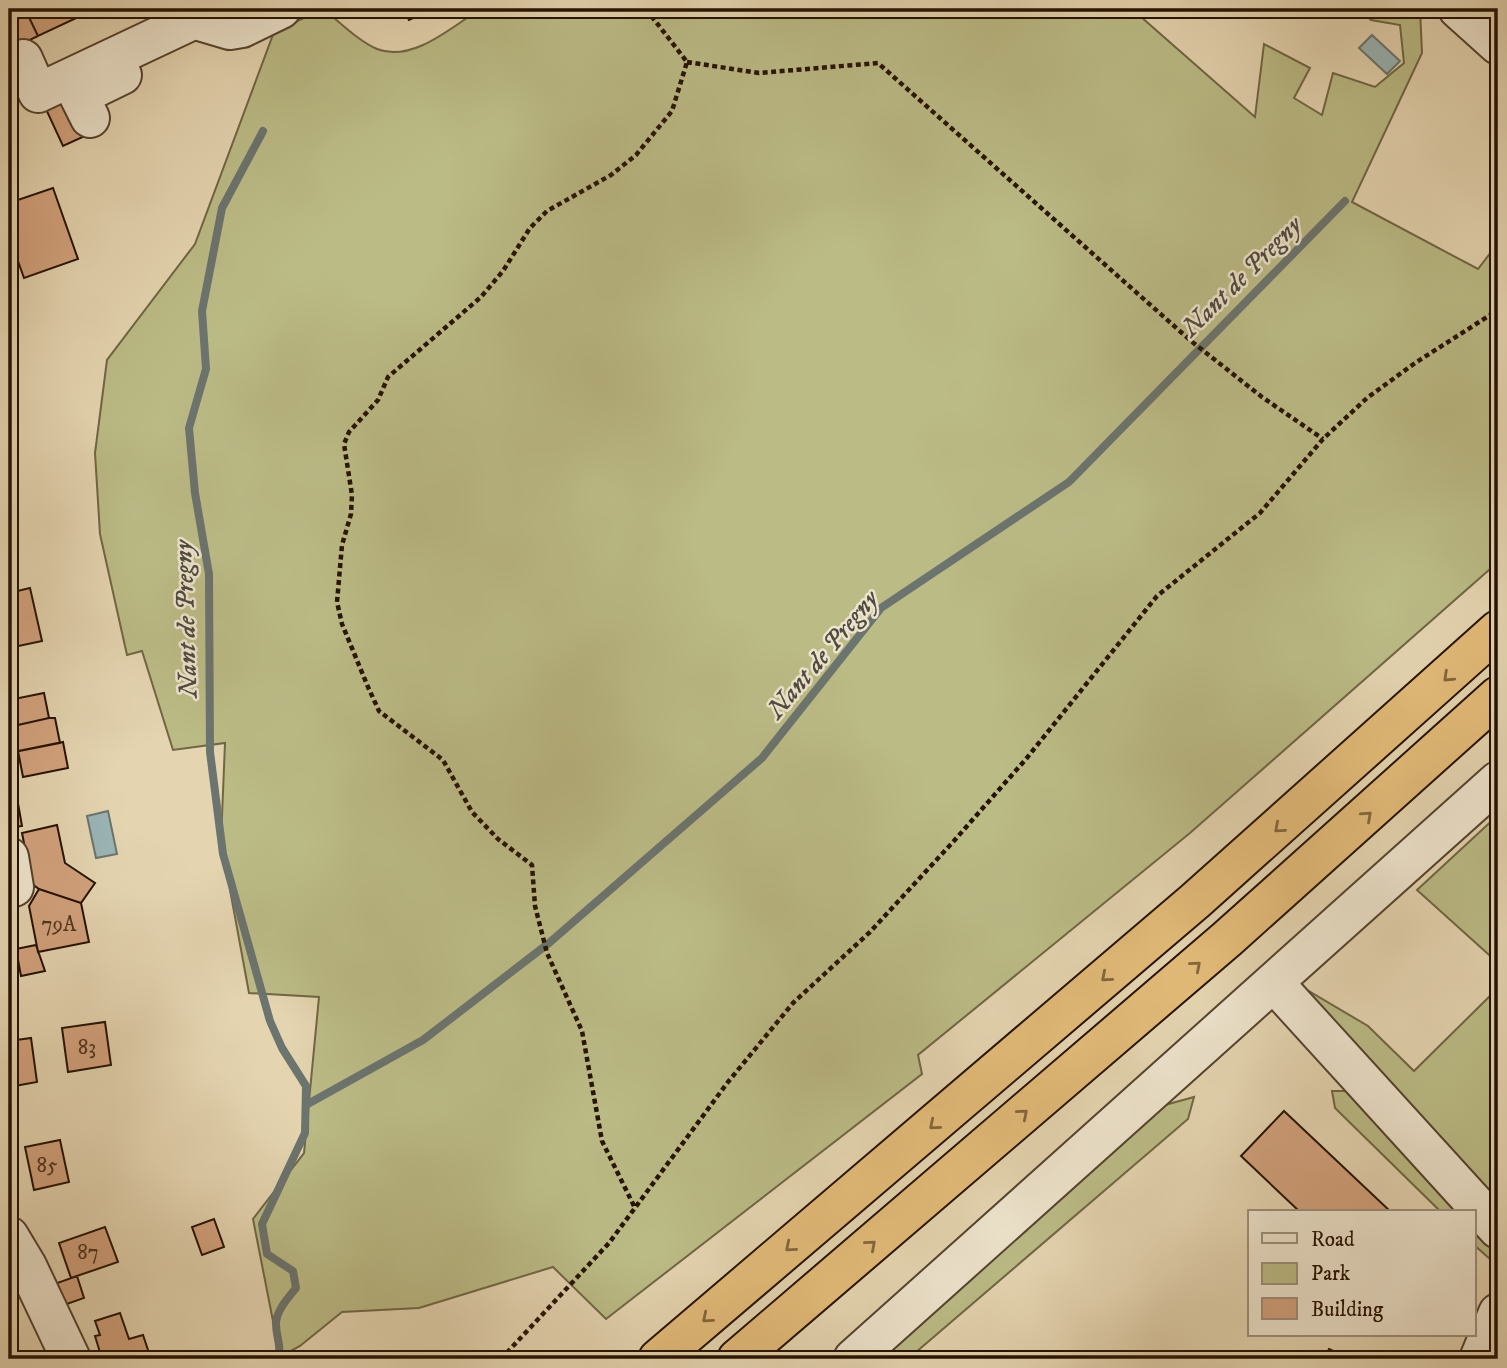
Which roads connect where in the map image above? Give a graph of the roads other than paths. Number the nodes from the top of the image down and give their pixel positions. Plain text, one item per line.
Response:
1 (281, 9) edge
2 (1458, 9) edge
3 (206, 24) junction
4 (138, 25) dead end
5 (1498, 45) edge
6 (23, 59) dead end
7 (90, 118) dead end
8 (1498, 630) edge
9 (1498, 696) edge
10 (1498, 781) edge
11 (1274, 983) junction
12 (1498, 1228) edge
13 (9, 1236) edge
14 (1498, 1313) edge
15 (746, 1353) edge
16 (71, 1359) edge
17 (658, 1359) edge
18 (853, 1359) edge
19 (1479, 1359) edge

1 - 3 street
2 - 5 street
3 - 4 street
3 - 6 street
3 - 7 street
8 -> 17 highway
15 -> 9 highway
10 - 11 street
11 - 12 street
11 - 18 street
13 - 16 street
14 - 19 street

